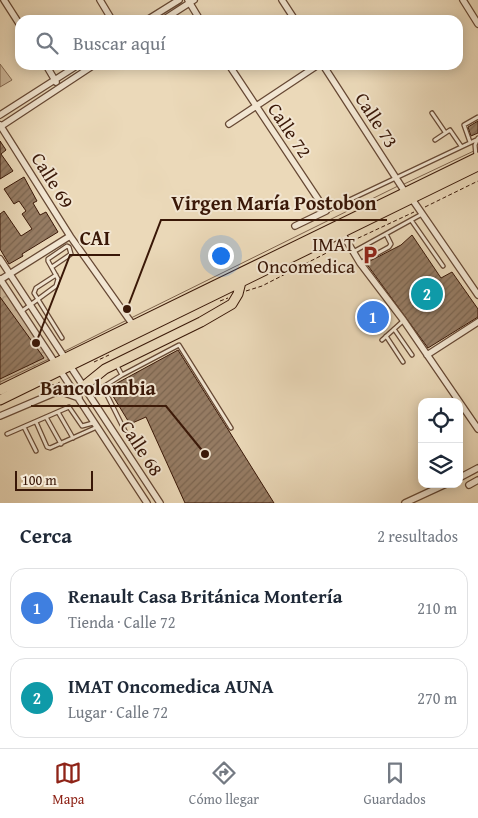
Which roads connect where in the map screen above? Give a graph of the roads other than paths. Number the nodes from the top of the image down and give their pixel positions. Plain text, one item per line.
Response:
1 (4, 0) edge
2 (100, 0) edge
3 (178, 0) edge
4 (282, 0) edge
5 (463, 0) edge
6 (190, 1) edge
7 (156, 14) edge
8 (109, 15) edge
9 (169, 15) edge
10 (197, 15) edge
11 (291, 15) edge
12 (15, 17) edge
13 (478, 24) edge
14 (49, 70) edge
15 (70, 70) edge
16 (86, 70) edge
17 (232, 70) edge
18 (311, 70) edge
19 (327, 70) edge
20 (55, 80) junction
21 (59, 88) junction
22 (256, 107) junction
23 (432, 113) dead end
24 (0, 115) edge
25 (478, 117) edge
26 (228, 124) dead end
27 (0, 126) edge
28 (445, 132) junction
29 (477, 139) edge
30 (435, 140) dead end
31 (470, 142) junction
32 (461, 146) junction
33 (477, 160) edge
34 (397, 179) junction
35 (404, 190) junction
36 (412, 199) junction
37 (326, 211) junction
38 (423, 214) junction
39 (412, 220) junction
40 (295, 226) dead end
41 (342, 233) junction
42 (386, 234) junction
43 (70, 236) junction
44 (352, 252) junction
45 (0, 259) edge
46 (360, 263) junction
47 (443, 266) dead end
48 (52, 267) junction
49 (10, 274) junction
50 (56, 275) junction
51 (0, 280) edge
52 (240, 282) junction
53 (478, 296) edge
54 (37, 299) junction
55 (30, 305) junction
56 (22, 310) junction
57 (404, 321) junction
58 (131, 322) junction
59 (478, 322) edge
60 (394, 329) junction
61 (176, 334) junction
62 (386, 336) junction
63 (62, 338) dead end
64 (382, 340) dead end
65 (179, 345) junction
66 (63, 355) junction
67 (412, 355) dead end
68 (427, 355) junction
69 (54, 359) junction
70 (403, 362) dead end
71 (116, 364) junction
72 (70, 366) junction
73 (61, 371) junction
74 (122, 375) junction
75 (84, 386) junction
76 (0, 390) edge
77 (79, 399) junction
78 (0, 400) edge
79 (58, 412) junction
80 (0, 416) edge
81 (46, 417) junction
82 (36, 422) junction
83 (96, 425) junction
84 (24, 427) junction
85 (230, 428) dead end
86 (478, 429) edge
87 (125, 431) dead end
88 (7, 434) dead end
89 (73, 438) junction
90 (62, 444) junction
91 (36, 451) dead end
92 (478, 468) edge
93 (463, 476) edge
94 (478, 480) edge
95 (469, 485) dead end
96 (437, 488) edge
97 (159, 501) edge
98 (146, 503) edge
99 (151, 503) edge
100 (405, 503) edge

1 - 12 street
2 - 8 street
3 - 7 street
4 - 11 street
5 - 13 street
6 - 9 street
6 - 10 street
14 - 20 street
15 - 20 street
16 - 21 street
17 - 22 street, Calle 72
18 - 22 street
19 - 34 street, Calle 73
20 - 21 street
20 - 24 street
21 - 27 street
22 - 26 street
22 - 37 street, Calle 72
23 - 28 lane
25 - 31 lane
27 - 43 street, Calle 69
28 - 30 lane
28 - 32 lane
29 - 31 lane
29 - 33 lane
31 - 32 lane
32 - 34 lane
33 - 35 main road
33 - 36 main road
34 - 35 street, Calle 73
34 - 37 lane
35 - 58 main road
36 - 38 street
36 - 41 main road
37 - 40 street
38 - 39 lane
38 - 53 street
39 - 42 lane
39 - 47 lane
41 - 44 street
41 - 52 main road
42 - 44 lane
42 - 46 lane
43 - 49 street
43 - 58 street, Calle 69
44 - 46 street
45 - 49 street, Calle 68
46 - 57 street
48 - 48 lane
48 - 50 lane
49 - 51 street
49 - 55 street, Calle 68
50 - 54 lane
50 - 54 lane
51 - 56 street, Calle 68
52 - 61 main road
52 - 72 main road
54 - 55 lane
54 - 63 lane
55 - 56 lane
55 - 66 street, Calle 68
56 - 69 street, Calle 68
57 - 60 lane
57 - 68 street
58 - 66 main road
59 - 68 street
60 - 62 lane
60 - 67 lane
61 - 65 lane
61 - 71 main road
62 - 64 lane
62 - 70 lane
65 - 74 lane
65 - 85 lane
66 - 69 main road
66 - 72 street, Calle 68
68 - 86 street
69 - 73 street, Calle 68
69 - 76 main road
71 - 74 lane
71 - 75 main road
72 - 73 main road
72 - 75 street, Calle 68
73 - 77 street, Calle 68
73 - 78 main road
74 - 87 lane
75 - 97 street, Calle 68
77 - 80 street
77 - 83 street, Calle 68
79 - 81 lane
79 - 83 lane
79 - 89 lane
81 - 82 lane
81 - 90 lane
82 - 84 lane
82 - 90 lane
83 - 89 lane
83 - 98 street, Calle 68
84 - 88 lane
84 - 91 lane
89 - 90 lane
92 - 93 street
94 - 95 street
96 - 100 street
97 - 99 street

